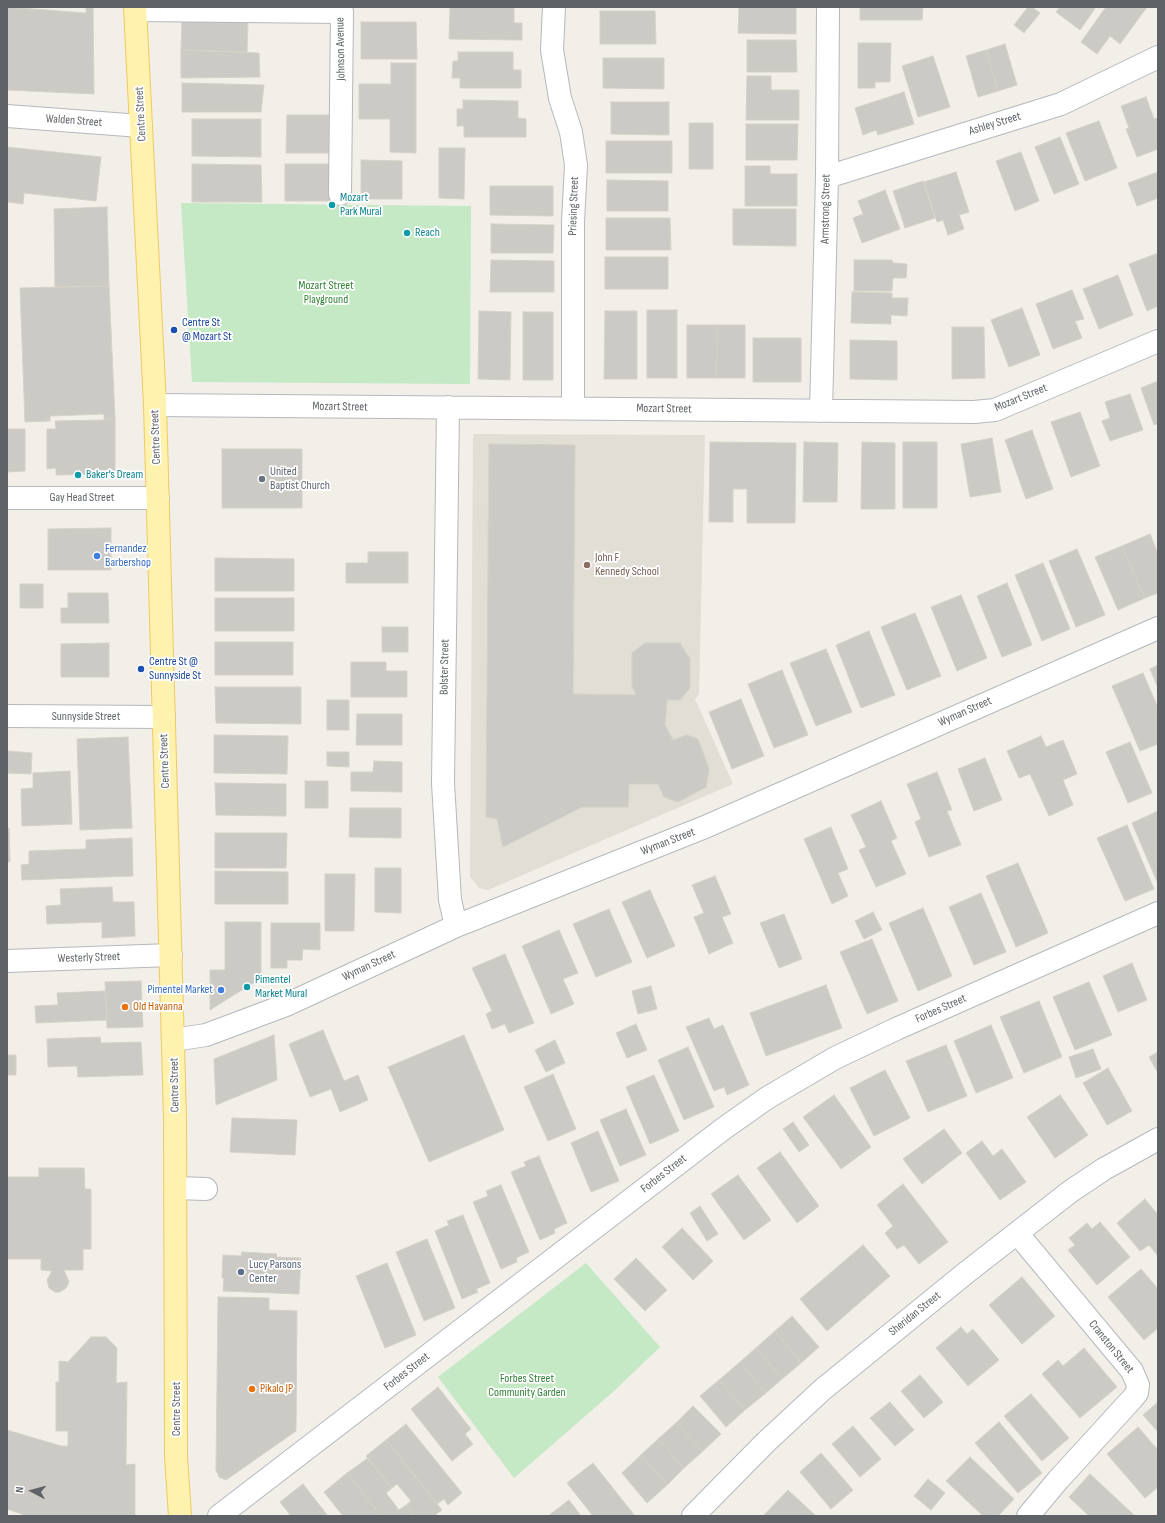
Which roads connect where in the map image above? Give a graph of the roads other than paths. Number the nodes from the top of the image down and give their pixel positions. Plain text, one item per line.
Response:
1 (554, 7) edge
2 (828, 7) edge
3 (135, 9) edge
4 (342, 10) edge
5 (1158, 57) edge
6 (7, 116) edge
7 (142, 126) junction
8 (827, 177) junction
9 (340, 194) dead end
10 (1158, 341) edge
11 (155, 405) junction
12 (448, 408) junction
13 (573, 408) junction
14 (821, 411) junction
15 (7, 498) edge
16 (158, 498) junction
17 (1158, 628) edge
18 (7, 716) edge
19 (164, 717) junction
20 (1158, 913) edge
21 (456, 926) junction
22 (171, 955) junction
23 (7, 960) edge
24 (173, 1040) junction
25 (1158, 1139) edge
26 (176, 1188) junction
27 (206, 1189) dead end
28 (1017, 1233) junction
29 (700, 1514) edge
30 (180, 1516) edge
31 (219, 1516) edge
32 (1028, 1516) edge

1 - 13 street, Priesing Street
2 - 8 street, Armstrong Street
3 - 4 street, Johnson Avenue
3 - 7 main road, Centre Street
4 - 9 street, Johnson Avenue
5 - 8 street, Ashley Street
6 - 7 street, Walden Street
7 - 11 main road, Centre Street
8 - 14 street, Armstrong Street
10 - 14 street, Mozart Street
11 - 12 street, Mozart Street
11 - 16 main road, Centre Street
12 - 13 street, Mozart Street
12 - 21 street, Bolster Street
13 - 14 street, Mozart Street
15 - 16 street, Gay Head Street
16 - 19 main road, Centre Street
17 - 21 street, Wyman Street
18 - 19 street, Sunnyside Street
19 - 22 main road, Centre Street
20 - 31 street, Forbes Street
21 - 24 street, Wyman Street
22 - 23 street, Westerly Street
22 - 24 main road, Centre Street
24 - 26 main road, Centre Street
25 - 28 street, Sheridan Street
26 - 27 street
26 - 30 main road, Centre Street
28 - 29 street, Sheridan Street
28 - 32 street, Cranston Street

